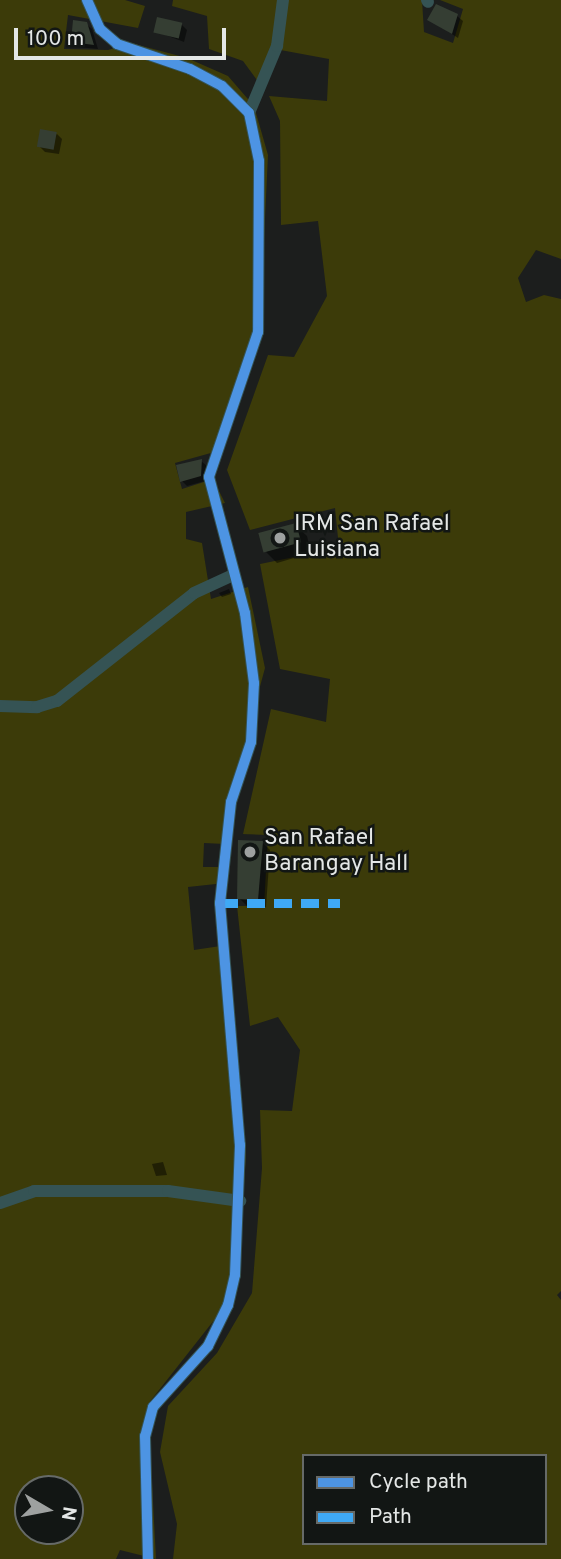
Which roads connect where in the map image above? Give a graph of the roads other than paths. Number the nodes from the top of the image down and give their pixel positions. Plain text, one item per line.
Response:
1 (87, 0) edge
2 (283, 0) edge
3 (249, 113) junction
4 (233, 575) junction
5 (0, 706) edge
6 (240, 1201) junction
7 (0, 1203) edge
8 (148, 1559) edge

1 - 3 street
2 - 3 street
3 - 4 street
4 - 5 street
4 - 6 street
6 - 7 street
6 - 8 street

